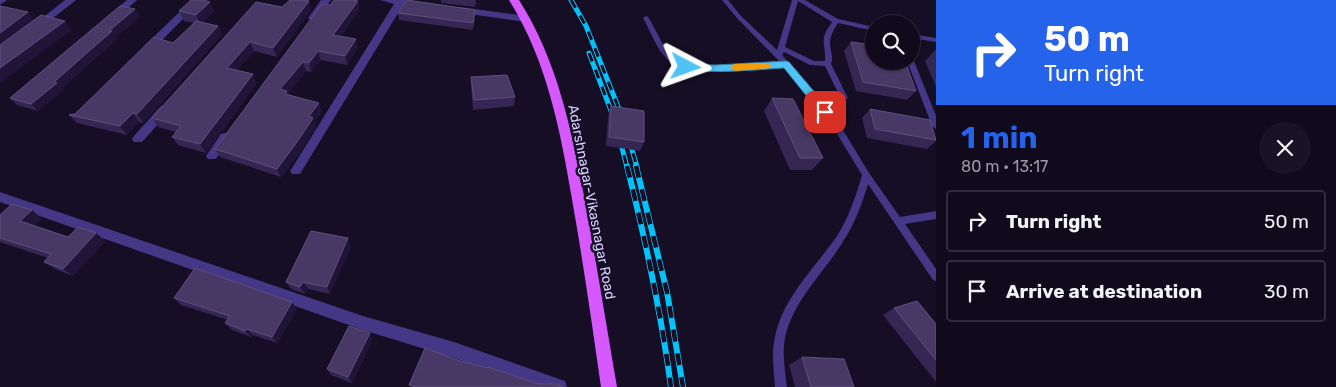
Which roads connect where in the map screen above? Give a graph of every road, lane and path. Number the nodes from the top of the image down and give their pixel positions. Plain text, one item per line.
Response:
1 (71, 0) edge
2 (132, 0) edge
3 (197, 0) edge
4 (326, 0) edge
5 (385, 0) edge
6 (514, 0) edge
7 (725, 0) edge
8 (795, 0) edge
9 (800, 0) edge
10 (400, 2) junction
11 (420, 5) edge
12 (448, 9) edge
13 (646, 18) dead end
14 (526, 19) junction
15 (836, 21) junction
16 (309, 23) edge
17 (103, 25) edge
18 (865, 27) edge
19 (24, 37) edge
20 (920, 37) edge
21 (936, 40) edge
22 (780, 52) junction
23 (141, 56) edge
24 (786, 64) junction
25 (827, 64) junction
26 (914, 70) edge
27 (171, 102) edge
28 (825, 112) junction
29 (234, 125) edge
30 (936, 126) edge
31 (138, 139) dead end
32 (212, 156) dead end
33 (296, 171) dead end
34 (866, 175) junction
35 (0, 197) edge
36 (936, 215) edge
37 (897, 221) junction
38 (936, 277) edge
39 (558, 387) edge
40 (608, 387) edge
41 (781, 387) edge

1 - 19 street
2 - 17 street
3 - 23 street
4 - 16 street
5 - 10 street
6 - 14 main road, Adarshnagar-Vikasnagar Road
7 - 22 lane
8 - 22 lane
9 - 15 lane
10 - 11 street
10 - 33 street
12 - 14 street
13 - 24 lane
14 - 40 main road, Adarshnagar-Vikasnagar Road
15 - 18 lane
15 - 25 lane
20 - 21 lane
22 - 24 lane
22 - 25 lane
24 - 28 lane
25 - 28 lane
26 - 30 lane
27 - 31 street
28 - 34 lane
29 - 32 street
34 - 37 lane
34 - 41 lane
35 - 39 street
36 - 37 lane
37 - 38 lane

